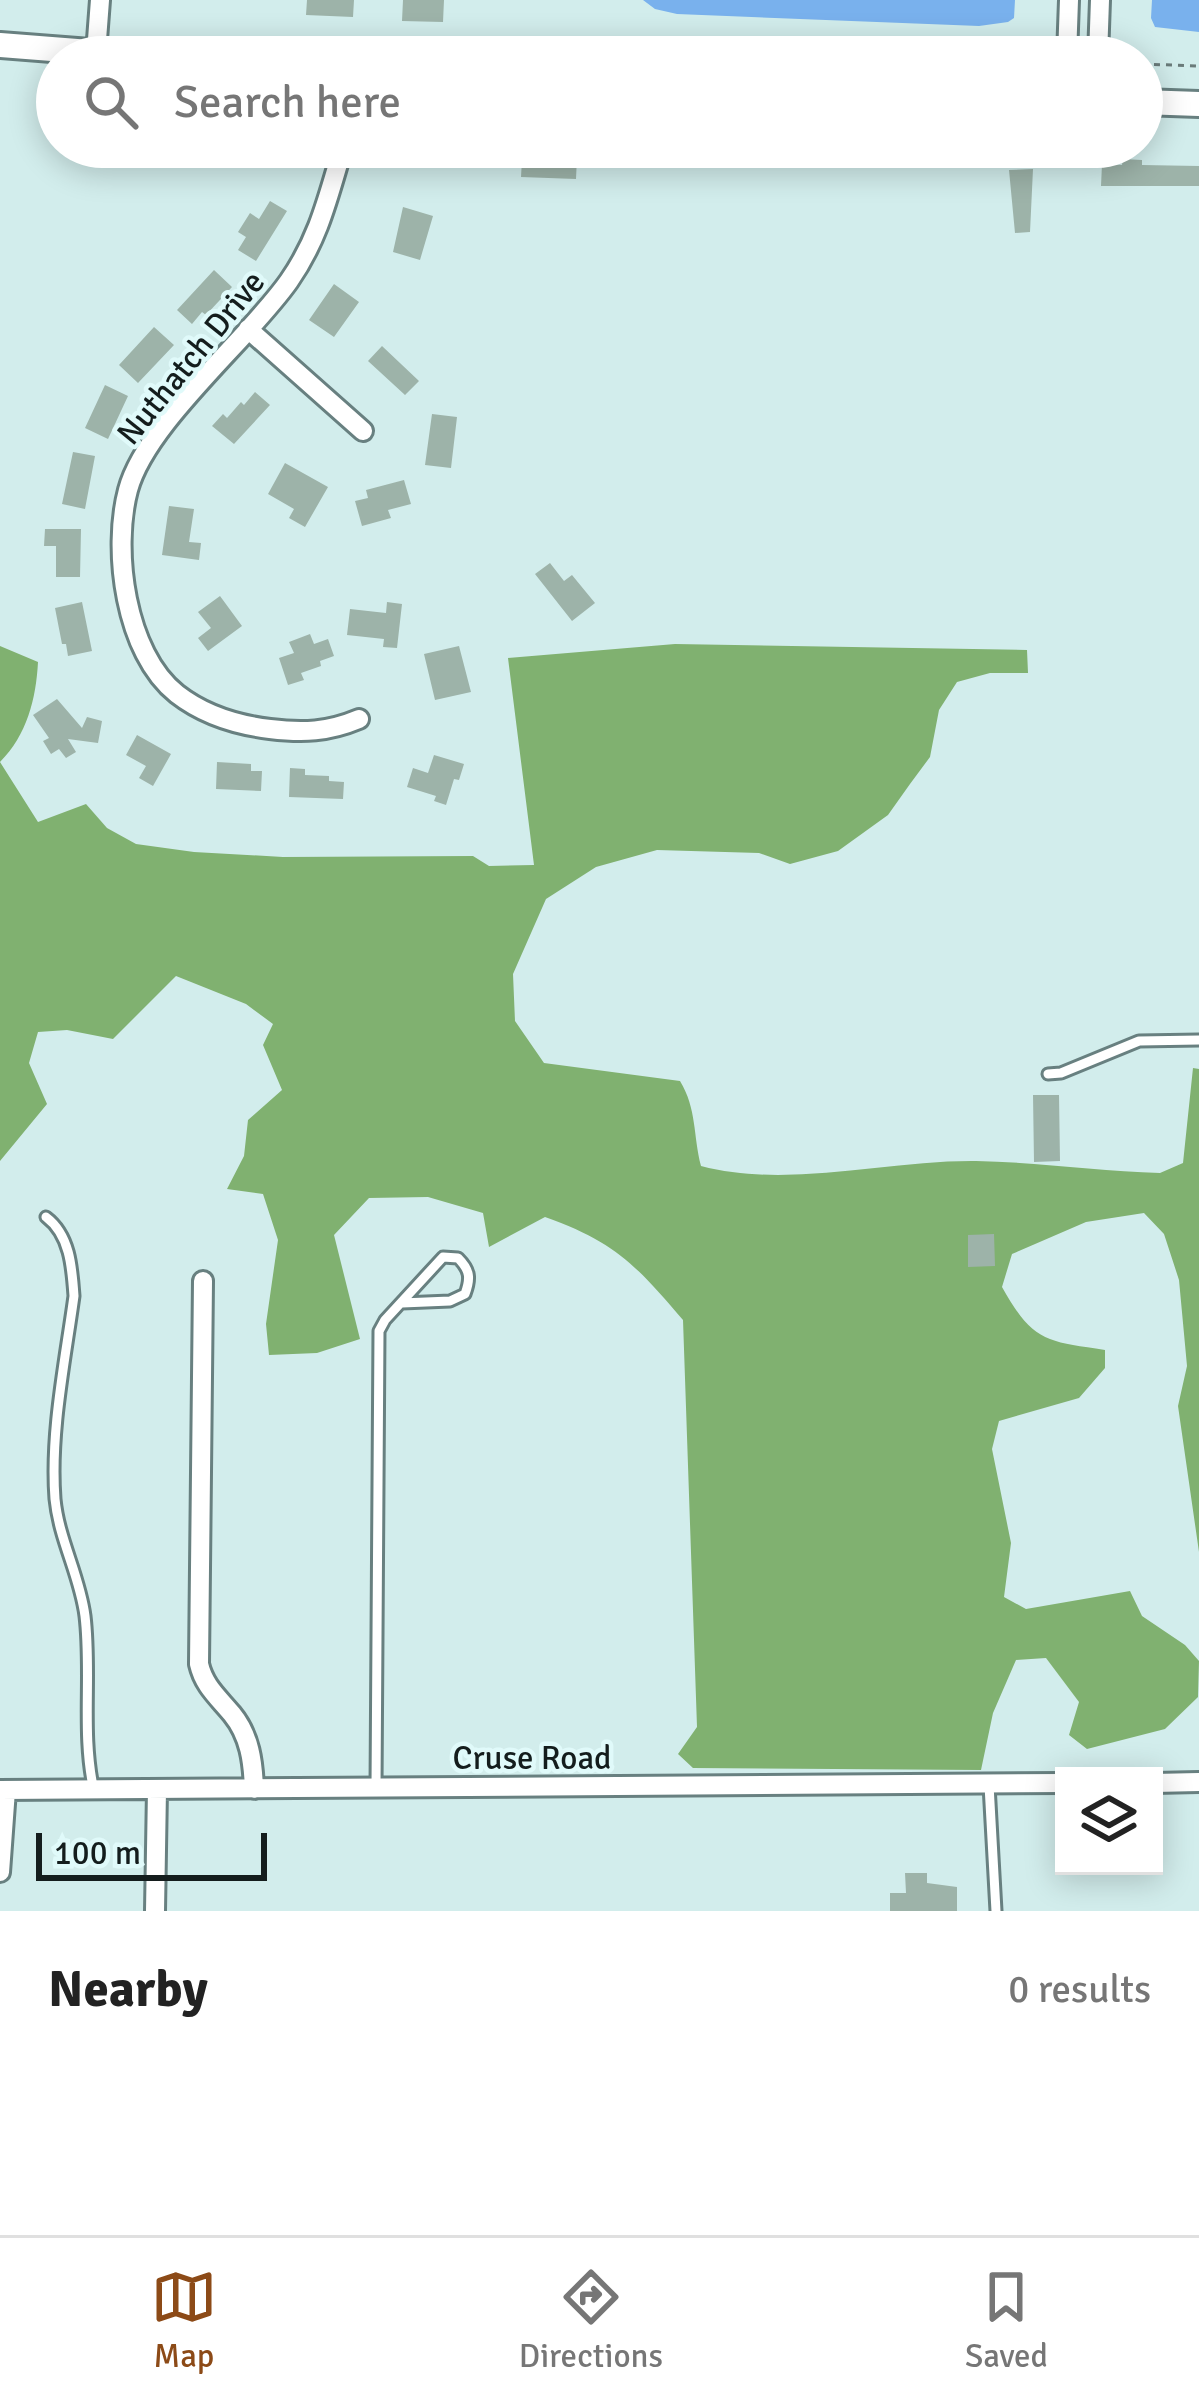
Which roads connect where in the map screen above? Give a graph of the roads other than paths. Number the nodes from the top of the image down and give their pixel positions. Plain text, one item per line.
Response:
1 (100, 0) edge
2 (1069, 0) edge
3 (1100, 0) edge
4 (97, 36) edge
5 (1068, 36) edge
6 (1099, 36) edge
7 (0, 45) edge
8 (36, 48) edge
9 (1163, 103) edge
10 (1199, 104) edge
11 (337, 168) edge
12 (248, 329) junction
13 (363, 431) dead end
14 (359, 719) dead end
15 (1199, 1040) edge
16 (1048, 1074) dead end
17 (46, 1216) dead end
18 (202, 1281) dead end
19 (402, 1303) junction
20 (1199, 1782) edge
21 (1055, 1783) edge
22 (1163, 1783) edge
23 (989, 1784) junction
24 (376, 1788) junction
25 (3, 1790) edge
26 (157, 1790) junction
27 (254, 1790) junction
28 (94, 1792) junction
29 (0, 1872) edge
30 (154, 1911) edge
31 (996, 1911) edge

1 - 4 street
2 - 5 street
3 - 6 street
7 - 8 street
9 - 10 street
11 - 12 street, Nuthatch Drive
12 - 13 street
12 - 14 street, Nuthatch Drive
15 - 16 lane
17 - 28 lane
18 - 27 street
19 - 19 lane
19 - 24 lane
20 - 22 street
21 - 23 street, Cruse Road
23 - 24 street, Cruse Road
23 - 31 lane
24 - 27 street, Cruse Road
25 - 28 street, Cruse Road
25 - 29 street
26 - 27 street, Cruse Road
26 - 28 street, Cruse Road
26 - 30 street

